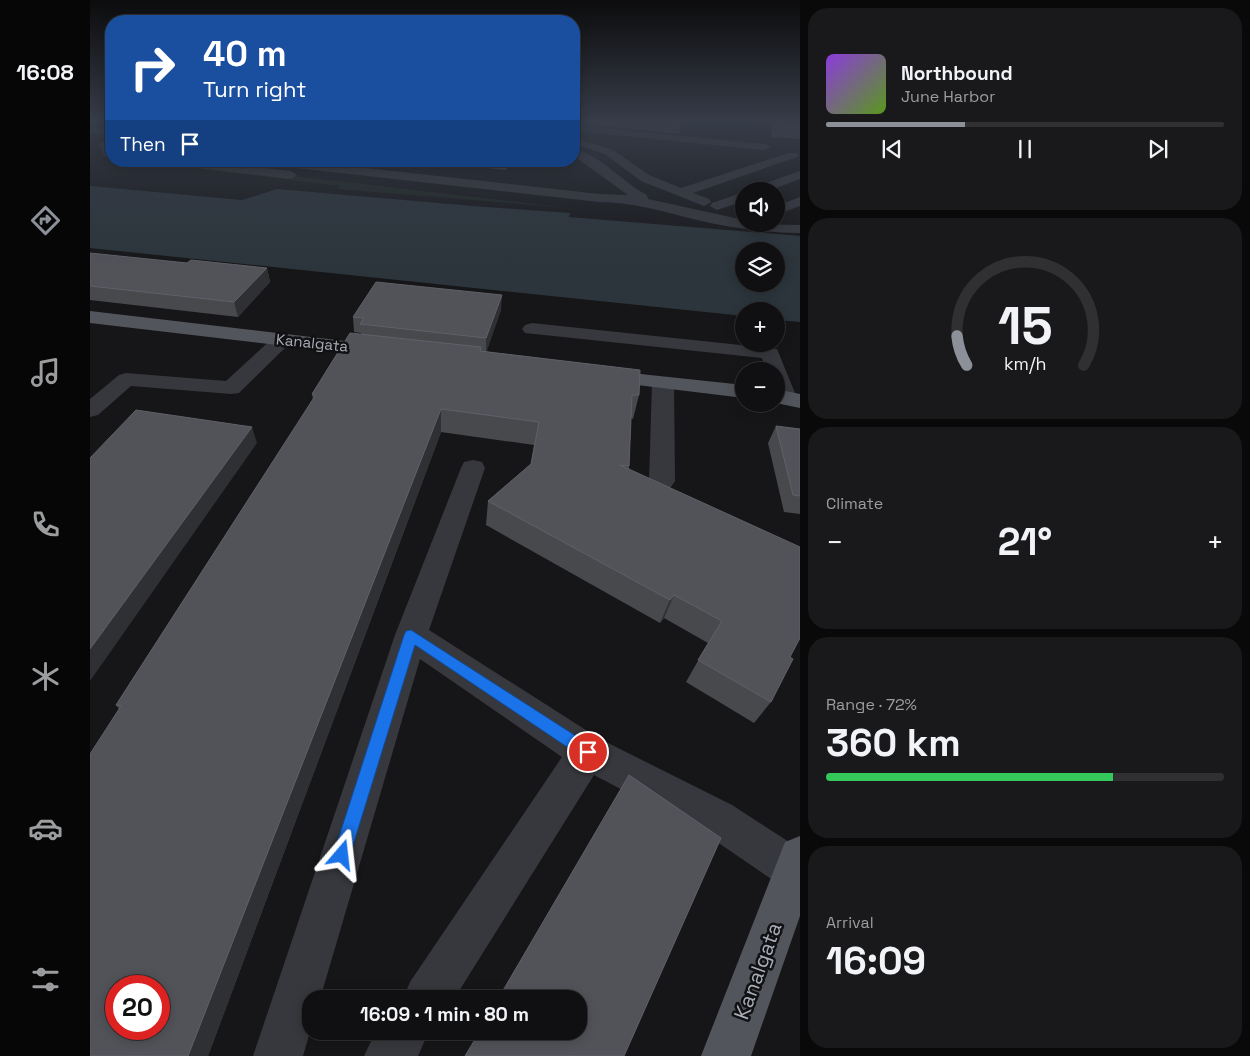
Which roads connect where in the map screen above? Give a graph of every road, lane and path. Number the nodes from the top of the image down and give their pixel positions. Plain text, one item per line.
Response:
1 (237, 168) edge
2 (256, 168) edge
3 (276, 168) edge
4 (296, 168) edge
5 (315, 168) edge
6 (334, 168) edge
7 (392, 168) edge
8 (398, 168) edge
9 (404, 168) edge
10 (409, 168) edge
11 (464, 168) edge
12 (593, 168) edge
13 (606, 168) edge
14 (619, 168) edge
15 (629, 168) edge
16 (715, 168) edge
17 (424, 171) junction
18 (800, 175) edge
19 (635, 182) junction
20 (781, 182) edge
21 (735, 199) edge
22 (800, 202) edge
23 (717, 206) junction
24 (664, 207) junction
25 (785, 208) edge
26 (735, 211) edge
27 (785, 219) edge
28 (800, 220) edge
29 (800, 229) edge
30 (90, 318) edge
31 (532, 329) dead end
32 (282, 340) junction
33 (399, 353) edge
34 (773, 362) edge
35 (785, 370) edge
36 (800, 372) edge
37 (584, 374) edge
38 (663, 383) junction
39 (735, 391) edge
40 (90, 410) edge
41 (473, 468) dead end
42 (662, 481) dead end
43 (411, 635) junction
44 (588, 752) junction
45 (798, 864) edge
46 (433, 990) edge
47 (399, 1040) edge
48 (278, 1056) edge
49 (389, 1056) edge
50 (726, 1056) edge

1 - 19 lane
2 - 19 lane
3 - 19 lane
4 - 19 lane
5 - 19 lane
6 - 19 lane
7 - 17 lane
8 - 17 lane
9 - 17 lane
10 - 19 lane
11 - 19 lane
12 - 19 lane
13 - 19 lane
14 - 19 lane
15 - 19 lane
16 - 19 lane
17 - 19 lane
18 - 20 lane
19 - 23 lane
19 - 24 lane
19 - 24 lane
21 - 23 lane
22 - 25 lane
23 - 26 lane
24 - 29 lane
27 - 28 lane
30 - 32 main road, Kanalgata
31 - 34 lane
32 - 33 main road, Kanalgata
32 - 40 lane
35 - 36 lane
37 - 38 main road
38 - 39 main road
38 - 42 lane
41 - 43 lane
43 - 44 lane
43 - 48 lane
44 - 45 lane
44 - 46 lane
45 - 50 main road, Kanalgata
47 - 49 lane

